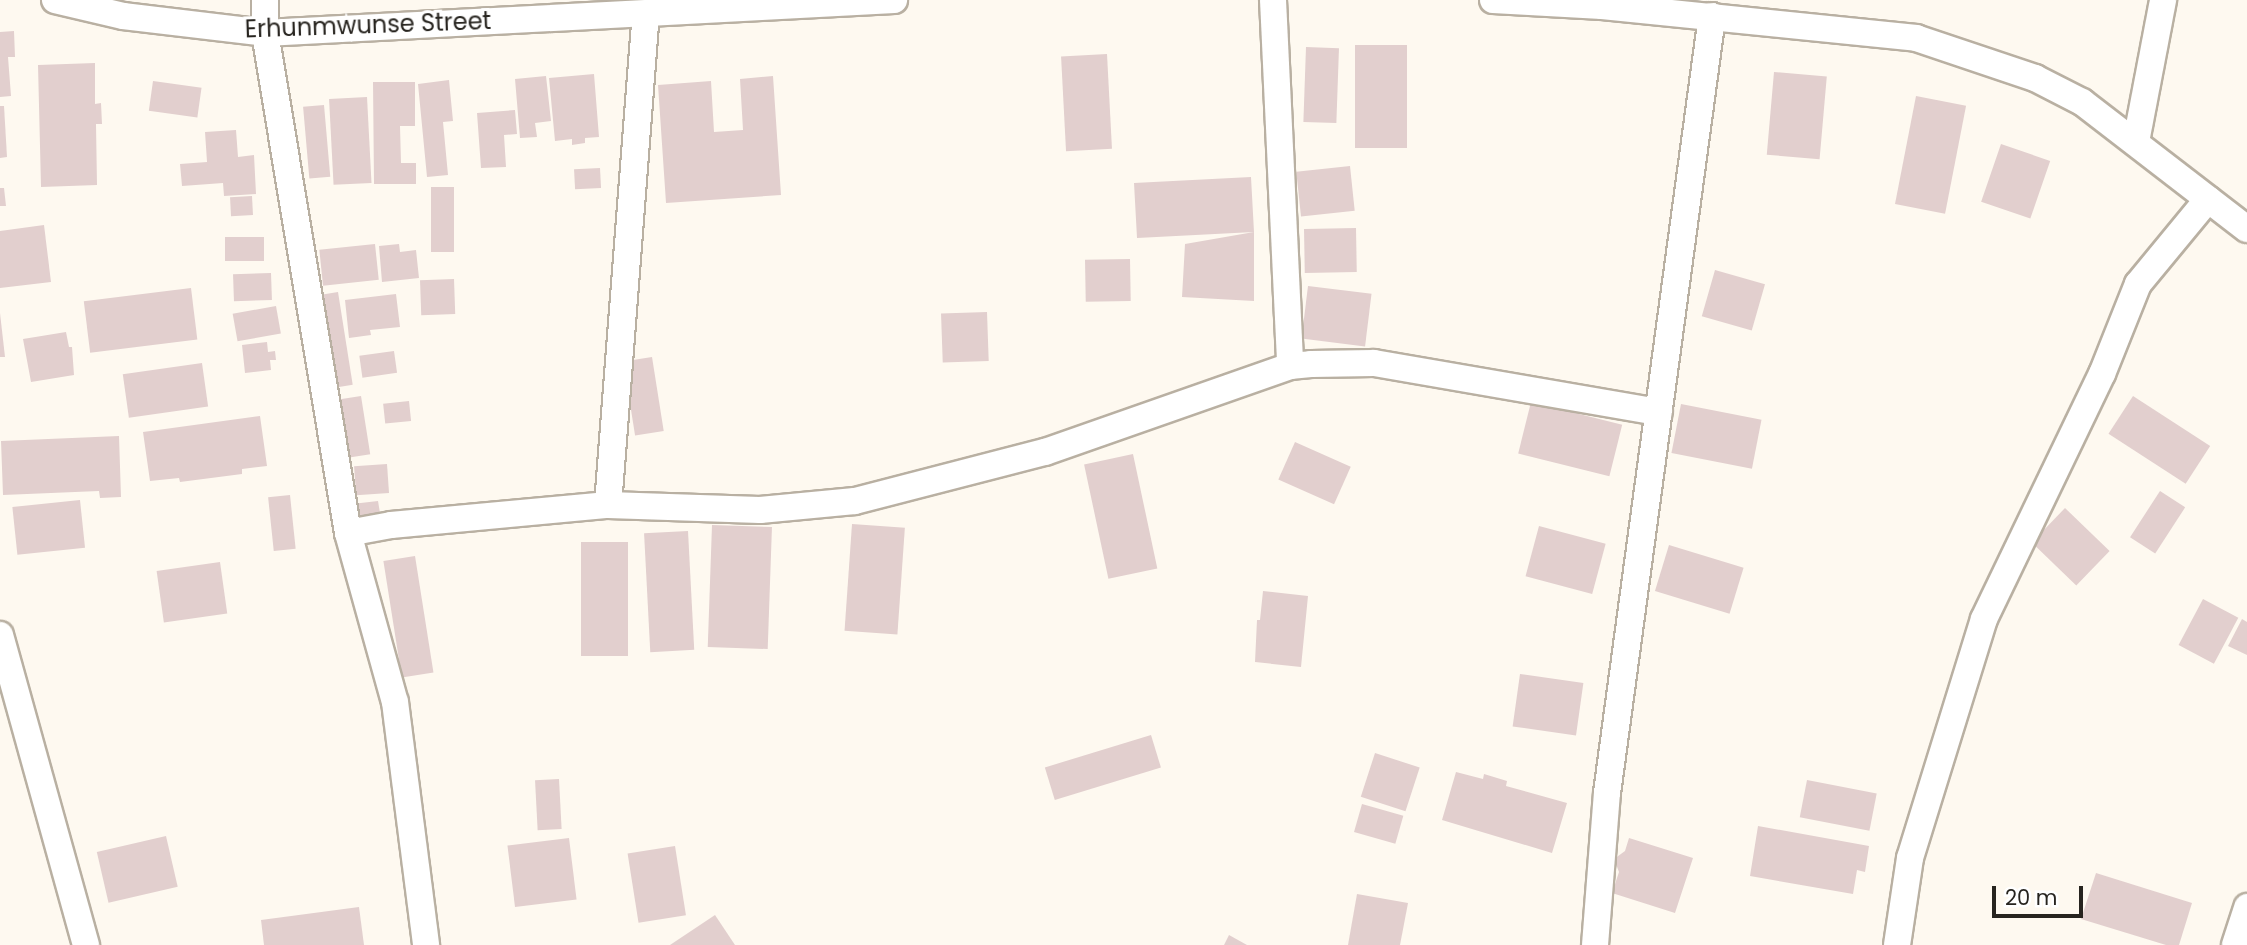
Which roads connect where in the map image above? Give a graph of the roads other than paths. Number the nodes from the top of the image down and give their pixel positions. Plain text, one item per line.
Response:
1 (55, 0) edge
2 (265, 0) edge
3 (894, 0) edge
4 (1272, 0) edge
5 (1493, 0) edge
6 (2163, 0) edge
7 (856, 1) edge
8 (1602, 3) edge
9 (646, 13) junction
10 (1712, 16) junction
11 (265, 33) junction
12 (2136, 142) junction
13 (2208, 198) junction
14 (2247, 229) edge
15 (1290, 366) junction
16 (1659, 412) junction
17 (608, 505) junction
18 (348, 533) junction
19 (0, 635) edge
20 (2247, 907) edge
21 (86, 945) edge
22 (426, 945) edge
23 (1595, 945) edge
24 (1897, 945) edge
25 (2235, 945) edge

1 - 11 street, Erhunmwunse Street
2 - 11 street
3 - 7 street, Erhunmwunse Street
4 - 15 street
5 - 8 street
6 - 12 street
7 - 9 street, Erhunmwunse Street
8 - 10 street
9 - 11 street, Erhunmwunse Street
9 - 17 street
10 - 12 street
10 - 16 street
11 - 18 street
12 - 13 street
13 - 14 street
13 - 24 street
15 - 16 street
15 - 17 street
16 - 23 street
17 - 18 street
18 - 22 street
19 - 21 street
20 - 25 street

